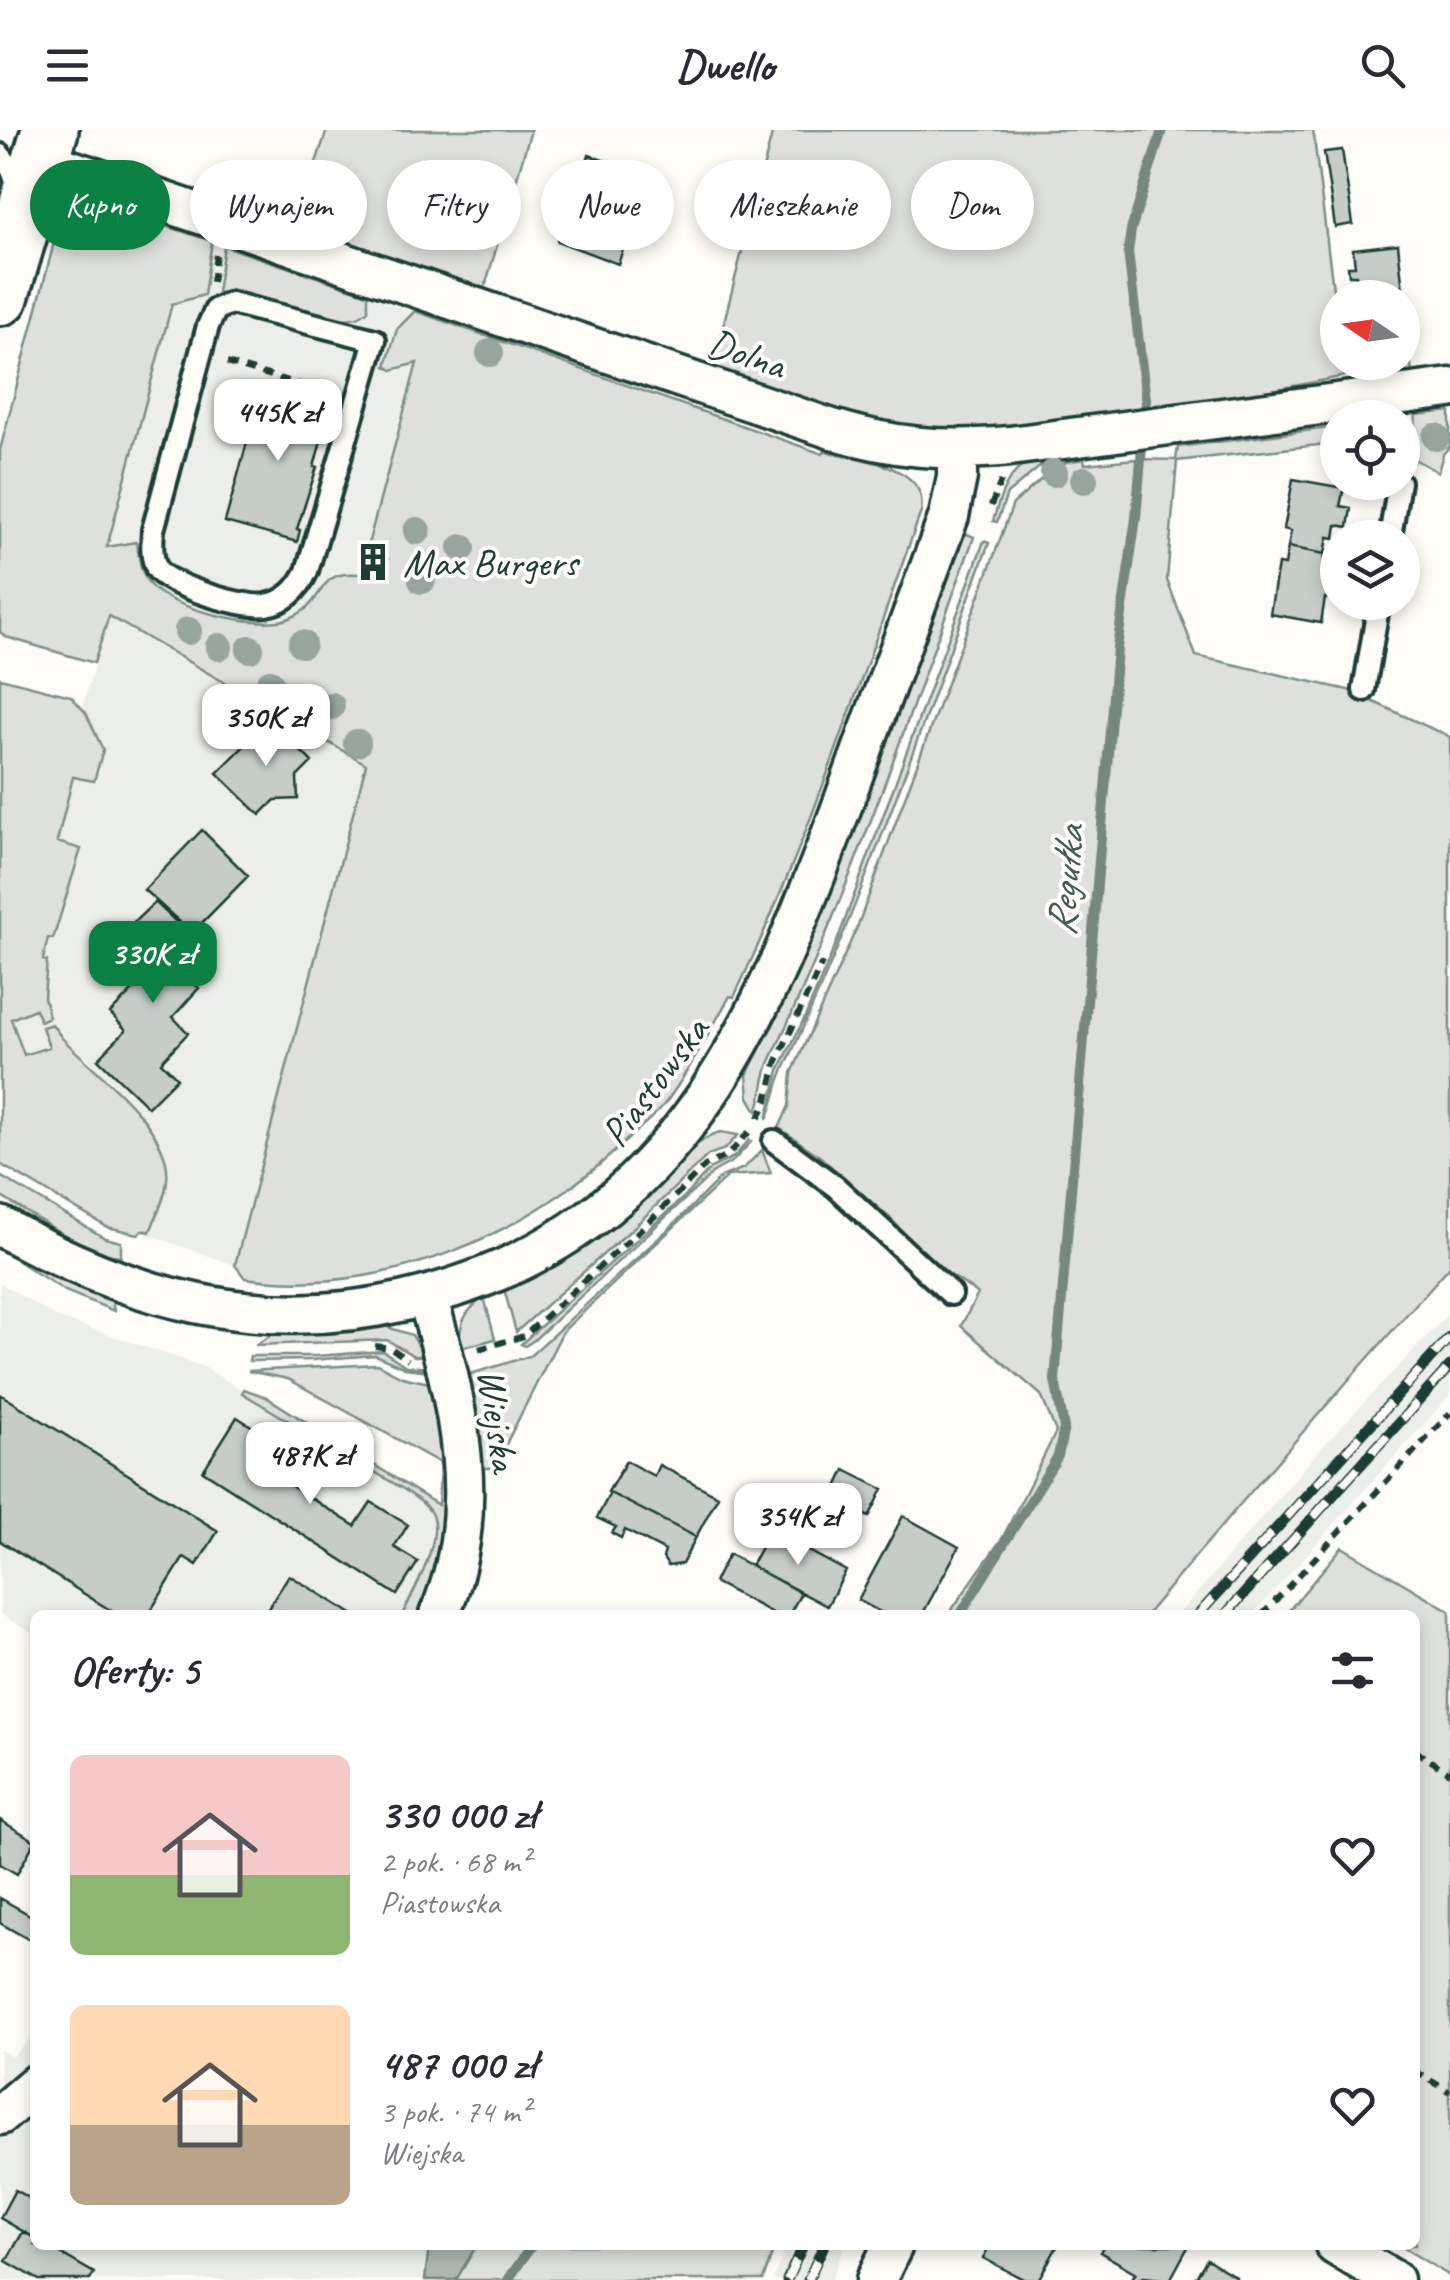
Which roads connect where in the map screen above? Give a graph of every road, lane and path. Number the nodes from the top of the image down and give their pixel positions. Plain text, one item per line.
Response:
1 (31, 148) edge
2 (216, 250) edge
3 (210, 294) dead end
4 (0, 297) edge
5 (223, 355) dead end
6 (1450, 388) edge
7 (1417, 400) edge
8 (323, 401) dead end
9 (1320, 413) edge
10 (957, 450) junction
11 (153, 530) joint
12 (1376, 620) edge
13 (1364, 690) dead end
14 (744, 1138) dead end
15 (774, 1141) dead end
16 (0, 1226) edge
17 (951, 1294) dead end
18 (427, 1296) junction
19 (477, 1349) dead end
20 (1450, 1413) edge
21 (441, 1610) edge
22 (1267, 1610) edge
23 (1420, 1754) edge
24 (1450, 1772) edge
25 (1420, 2074) edge
26 (30, 2088) edge
27 (1450, 2092) edge
28 (0, 2115) edge
29 (891, 2250) edge
30 (1343, 2250) edge
31 (876, 2280) edge
32 (1393, 2280) edge

1 - 4 main road
1 - 10 street, Dolna
2 - 3 path
5 - 8 path
6 - 7 street, Dolna
9 - 10 street, Dolna
10 - 18 street, Piastowska
11 - 11 lane
12 - 13 lane
14 - 19 path
15 - 17 lane
16 - 18 street, Piastowska
18 - 21 street, Wiejska
20 - 22 path
23 - 24 path
25 - 27 path
26 - 28 street
29 - 31 street
30 - 32 street

